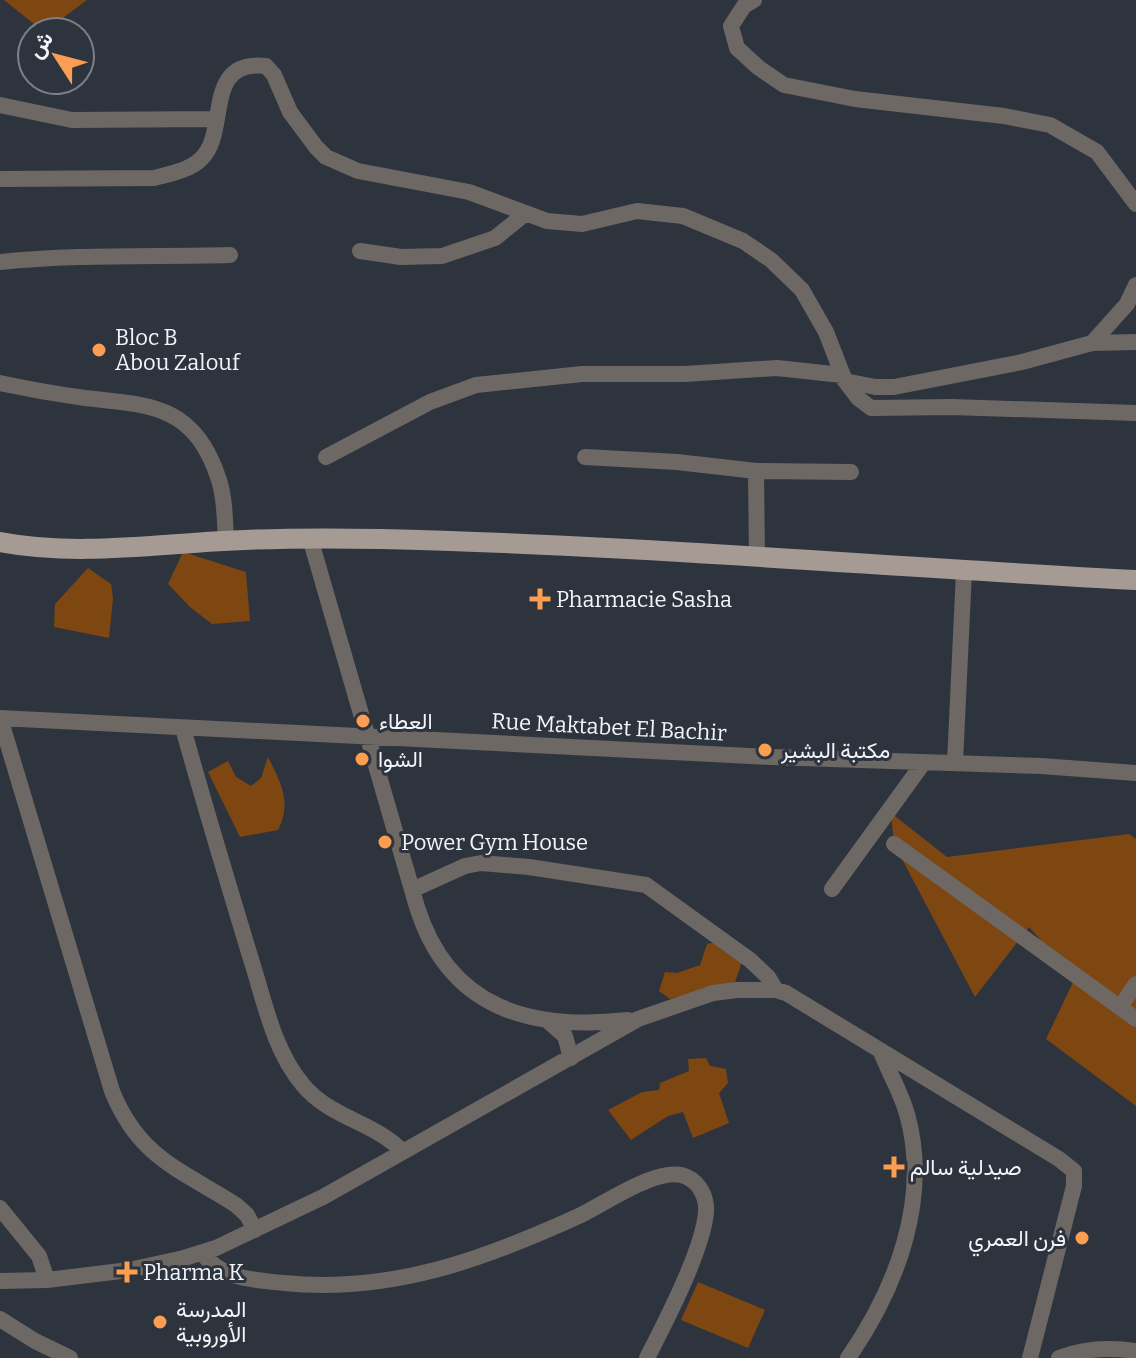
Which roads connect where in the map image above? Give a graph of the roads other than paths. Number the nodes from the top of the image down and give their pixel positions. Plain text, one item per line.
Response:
1 (754, 0) edge
2 (0, 105) edge
3 (215, 119) junction
4 (0, 179) edge
5 (1136, 204) edge
6 (526, 213) junction
7 (360, 251) dead end
8 (230, 255) dead end
9 (0, 262) edge
10 (1136, 285) edge
11 (1136, 342) edge
12 (1092, 343) junction
13 (843, 378) junction
14 (0, 383) edge
15 (1136, 413) edge
16 (326, 457) dead end
17 (585, 457) dead end
18 (756, 471) junction
19 (851, 472) dead end
20 (310, 538) junction
21 (226, 541) junction
22 (0, 542) edge
23 (757, 558) junction
24 (964, 571) junction
25 (1136, 580) edge
26 (183, 728) junction
27 (368, 737) junction
28 (924, 762) junction
29 (955, 763) junction
30 (1136, 773) edge
31 (894, 844) dead end
32 (832, 889) dead end
33 (412, 890) junction
34 (1136, 984) edge
35 (776, 990) junction
36 (1120, 1007) junction
37 (638, 1019) junction
38 (1136, 1019) edge
39 (549, 1022) junction
40 (881, 1052) junction
41 (571, 1058) junction
42 (403, 1152) junction
43 (0, 1208) edge
44 (255, 1230) junction
45 (202, 1253) junction
46 (47, 1280) junction
47 (0, 1281) edge
48 (0, 1319) edge
49 (1136, 1351) edge
50 (70, 1358) edge
51 (647, 1358) edge
52 (848, 1358) edge
53 (1030, 1358) edge
54 (1059, 1358) edge

1 - 5 street
2 - 3 street
3 - 4 street
3 - 6 street
6 - 7 street
6 - 13 street
8 - 9 street
10 - 12 street
11 - 12 street
12 - 13 street
13 - 15 street
13 - 16 street
14 - 21 street
17 - 18 street
18 - 19 street
18 - 23 street
20 - 21 main road
20 - 23 main road
20 - 27 street
21 - 22 main road
23 - 24 main road
24 - 25 main road
24 - 29 street
26 - 27 street, Rue Maktabet El Bachir
26 - 42 street
26 - 44 street, Rue Maktabet El Bachir
27 - 28 street, Rue Maktabet El Bachir
27 - 33 street
28 - 29 street, Rue Maktabet El Bachir
28 - 32 street
29 - 30 street, Rue Maktabet El Bachir
31 - 36 street
33 - 35 street
33 - 39 street
34 - 36 street
35 - 37 street
35 - 40 street
36 - 38 street
37 - 39 street
37 - 41 street
39 - 41 street
40 - 52 street
40 - 53 street
41 - 42 street
42 - 44 street
43 - 46 street
44 - 45 street
45 - 46 street
45 - 51 street
46 - 47 street
48 - 50 street
49 - 54 street

